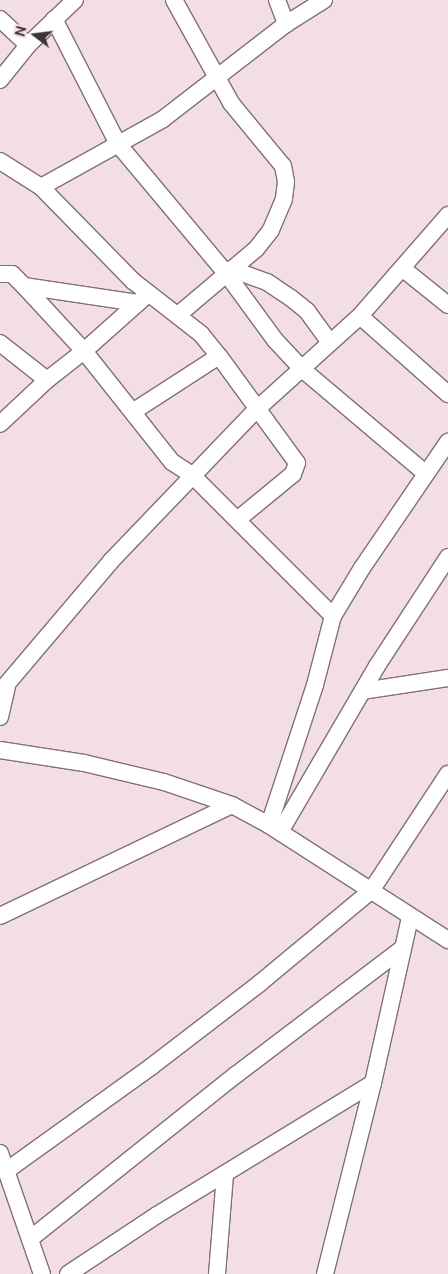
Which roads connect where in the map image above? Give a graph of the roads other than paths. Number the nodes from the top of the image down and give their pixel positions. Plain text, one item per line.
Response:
1 (75, 0) edge
2 (174, 0) edge
3 (277, 0) edge
4 (324, 0) edge
5 (0, 18) edge
6 (54, 19) junction
7 (286, 24) junction
8 (28, 45) junction
9 (217, 79) junction
10 (0, 80) edge
11 (118, 144) junction
12 (0, 161) edge
13 (41, 187) junction
14 (448, 214) edge
15 (402, 268) junction
16 (229, 271) junction
17 (0, 274) edge
18 (24, 286) junction
19 (143, 299) junction
20 (448, 305) edge
21 (178, 315) junction
22 (360, 316) junction
23 (0, 343) edge
24 (330, 344) junction
25 (84, 351) junction
26 (219, 356) junction
27 (302, 369) junction
28 (47, 380) junction
29 (448, 394) edge
30 (257, 409) junction
31 (134, 411) junction
32 (0, 424) edge
33 (448, 442) edge
34 (426, 473) junction
35 (192, 475) junction
36 (237, 520) junction
37 (448, 557) edge
38 (334, 616) junction
39 (448, 678) edge
40 (4, 689) edge
41 (363, 691) junction
42 (0, 717) edge
43 (0, 750) edge
44 (448, 774) edge
45 (232, 805) junction
46 (275, 829) junction
47 (371, 891) junction
48 (0, 916) edge
49 (410, 917) junction
50 (448, 940) edge
51 (403, 948) junction
52 (373, 1083) junction
53 (0, 1153) edge
54 (6, 1170) junction
55 (225, 1174) junction
56 (30, 1239) junction
57 (41, 1272) edge
58 (57, 1274) edge
59 (68, 1274) edge
60 (217, 1274) edge
61 (325, 1274) edge

1 - 6 street
2 - 9 street
3 - 7 street
4 - 7 street
5 - 8 street
6 - 8 street
6 - 11 street
7 - 9 street
8 - 10 street
9 - 11 street
9 - 16 street
11 - 13 street
11 - 16 street
12 - 13 street
13 - 19 street
14 - 15 street
15 - 20 street
15 - 22 street
16 - 21 street
16 - 24 street
16 - 27 street
17 - 18 street
18 - 19 street
18 - 25 street
19 - 21 street
19 - 25 street
21 - 26 street
22 - 24 street
22 - 29 street
23 - 28 street
24 - 27 street
25 - 28 street
25 - 31 street
26 - 30 street
26 - 31 street
27 - 30 street
27 - 34 street
28 - 32 street
30 - 35 street
30 - 36 street
31 - 35 street
33 - 34 street
34 - 38 street
35 - 36 street
35 - 40 street
36 - 38 street
37 - 41 street
38 - 46 street
39 - 41 street
40 - 42 street
41 - 46 street
43 - 45 street
44 - 47 street
45 - 46 street
45 - 48 street
46 - 47 street
47 - 49 street
47 - 54 street
49 - 50 street
49 - 51 street
51 - 52 street
51 - 56 street
52 - 55 street
52 - 61 street
53 - 54 street
54 - 56 street
55 - 59 street
55 - 60 street
56 - 57 street
57 - 58 street

